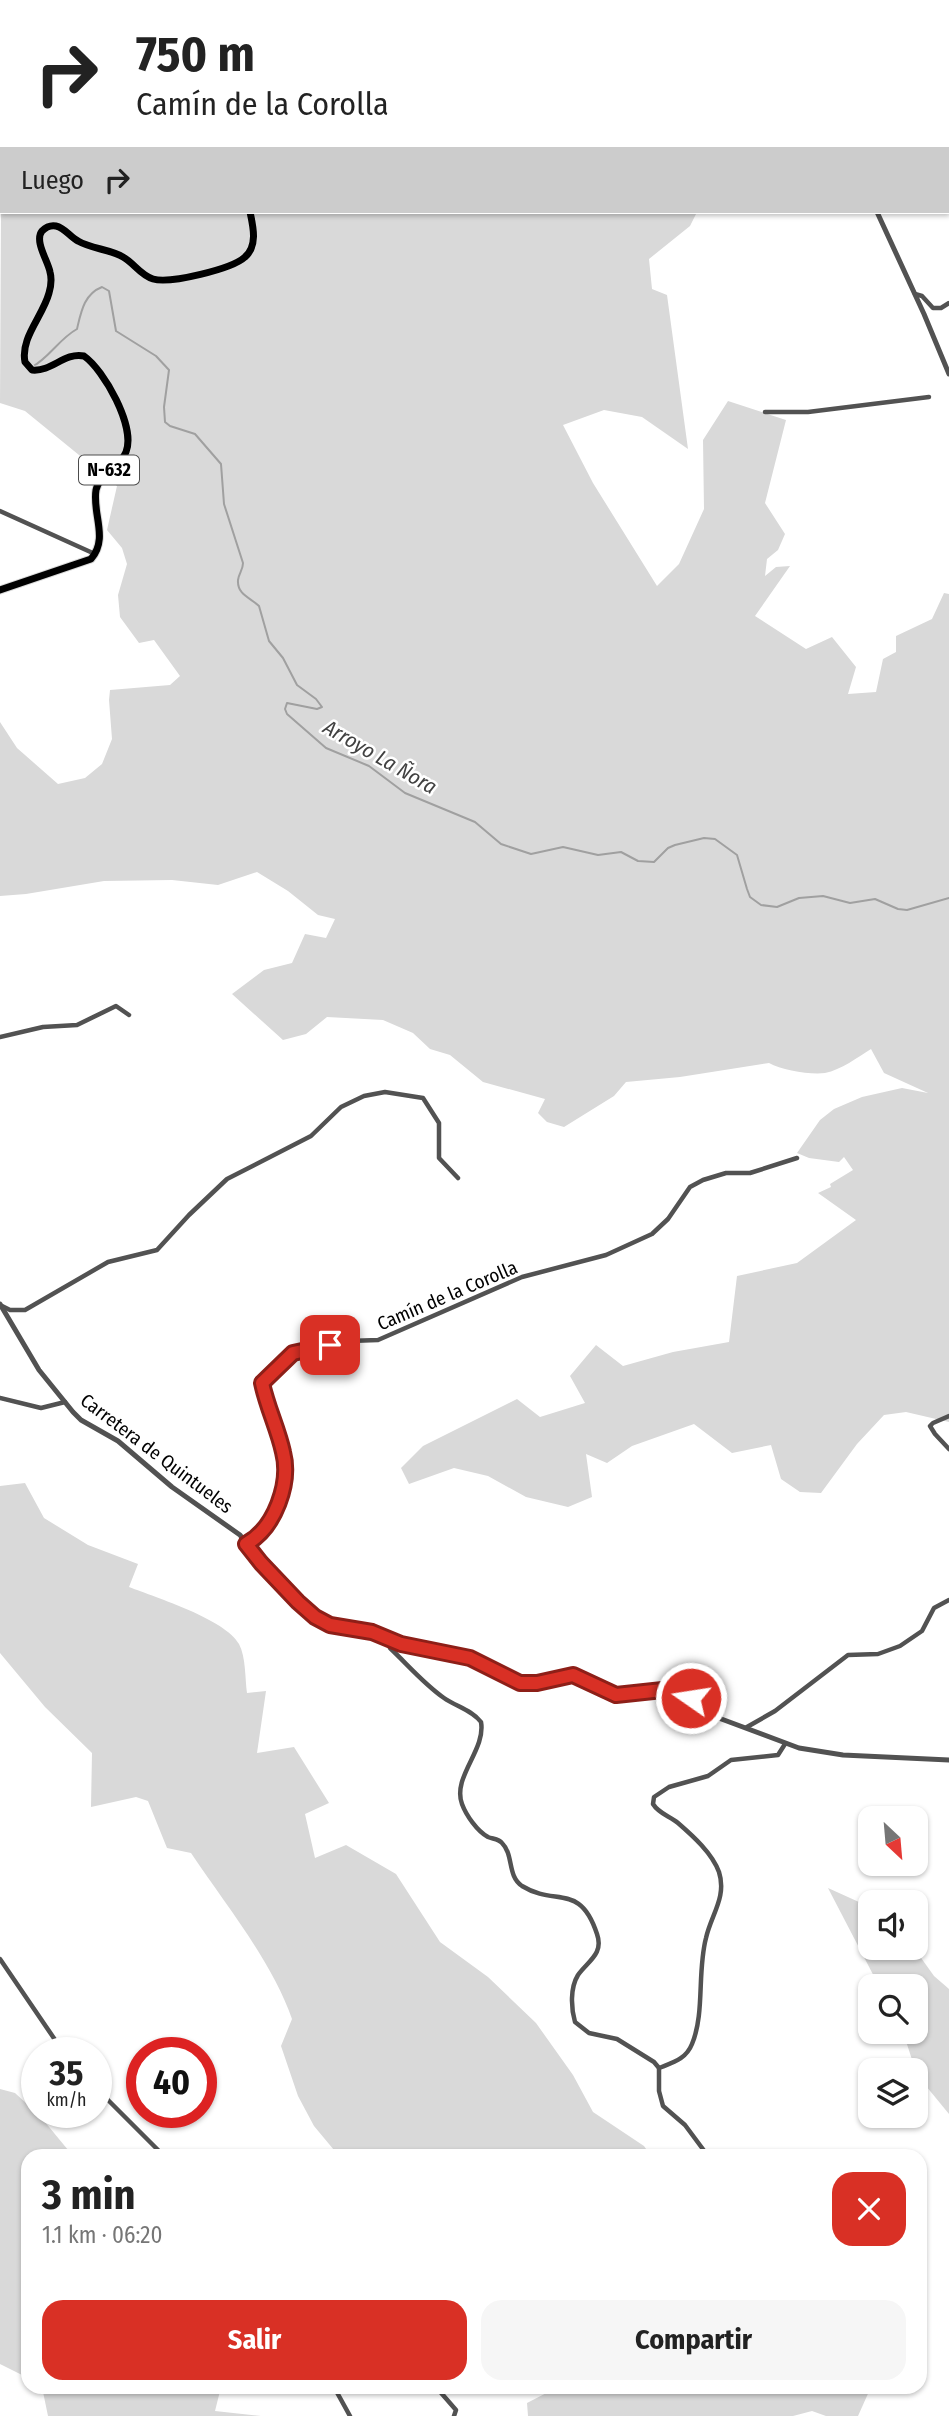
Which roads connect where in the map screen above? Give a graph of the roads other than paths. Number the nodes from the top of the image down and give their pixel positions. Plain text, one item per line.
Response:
1 (250, 214) edge
2 (878, 214) edge
3 (915, 294) junction
4 (949, 303) edge
5 (949, 374) edge
6 (929, 397) dead end
7 (765, 412) dead end
8 (0, 512) edge
9 (95, 554) junction
10 (0, 590) edge
11 (129, 1015) dead end
12 (0, 1037) edge
13 (797, 1158) dead end
14 (458, 1178) dead end
15 (1, 1305) edge
16 (0, 1398) edge
17 (65, 1402) junction
18 (949, 1416) edge
19 (949, 1448) edge
20 (246, 1544) junction
21 (949, 1600) edge
22 (389, 1640) junction
23 (747, 1727) junction
24 (785, 1744) junction
25 (949, 1760) edge
26 (0, 1959) edge
27 (53, 2037) edge
28 (659, 2068) junction
29 (112, 2104) edge
30 (157, 2149) edge
31 (703, 2149) edge
32 (338, 2394) edge
33 (442, 2394) edge
34 (350, 2416) edge
35 (454, 2416) edge

1 - 9 highway, N-632
2 - 3 street
3 - 4 street
3 - 5 street
6 - 7 street
8 - 9 street
9 - 10 highway
11 - 12 street
13 - 20 street, Camín de la Corolla
14 - 15 street
15 - 17 street, Carretera de Quintueles
16 - 17 street
17 - 20 street, Carretera de Quintueles
18 - 19 street
20 - 22 street, Carretera de Quintueles
21 - 23 street
22 - 23 street, Carretera de Quintueles
22 - 28 street
23 - 24 street, Carretera de Quintueles
24 - 25 street, Carretera de Quintueles
24 - 28 street
26 - 27 street
28 - 31 street
29 - 30 street
32 - 34 street
33 - 35 street

